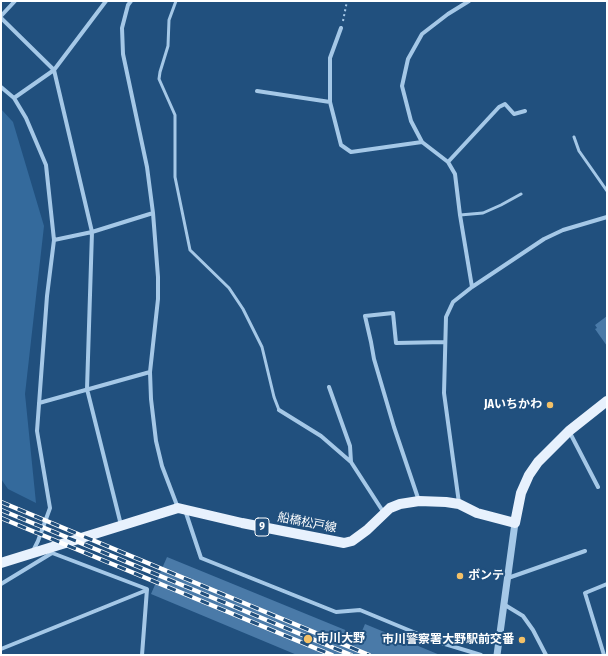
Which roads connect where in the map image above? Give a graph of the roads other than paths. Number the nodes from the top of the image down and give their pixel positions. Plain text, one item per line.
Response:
1 (15, 1) edge
2 (106, 1) edge
3 (123, 1) edge
4 (131, 1) edge
5 (176, 1) edge
6 (469, 1) edge
7 (128, 5) junction
8 (1, 17) edge
9 (341, 28) road end
10 (54, 70) junction
11 (1, 87) edge
12 (257, 91) dead end
13 (14, 98) junction
14 (330, 102) junction
15 (525, 111) dead end
16 (574, 137) dead end
17 (422, 142) junction
18 (448, 162) junction
19 (607, 191) edge
20 (521, 194) dead end
21 (153, 213) junction
22 (460, 215) junction
23 (607, 217) edge
24 (92, 232) junction
25 (54, 240) junction
26 (472, 287) junction
27 (445, 342) junction
28 (150, 372) junction
29 (329, 387) dead end
30 (88, 389) junction
31 (607, 400) edge
32 (39, 403) junction
33 (279, 410) joint
34 (569, 432) junction
35 (351, 462) junction
36 (598, 487) dead end
37 (419, 501) junction
38 (459, 504) junction
39 (182, 509) junction
40 (384, 513) junction
41 (515, 523) junction
42 (121, 526) junction
43 (48, 551) junction
44 (585, 551) dead end
45 (32, 553) junction
46 (1, 564) edge
47 (508, 578) junction
48 (1, 584) edge
49 (607, 584) edge
50 (147, 589) junction
51 (505, 605) junction
52 (1, 649) edge
53 (142, 655) edge
54 (481, 655) edge
55 (497, 655) edge
56 (546, 655) edge
57 (604, 655) edge

1 - 8 street
2 - 10 street
3 - 7 street
4 - 7 street
5 - 33 lane
6 - 17 street
7 - 21 street
8 - 10 street
9 - 14 street
10 - 13 street
10 - 24 street
11 - 13 street
12 - 14 street
13 - 25 street
14 - 17 street
15 - 18 street
16 - 19 lane
17 - 18 street
18 - 22 street
20 - 22 lane
21 - 24 street
21 - 28 street
22 - 26 street
23 - 26 street
24 - 25 street
24 - 30 street
25 - 32 street
26 - 27 street
27 - 37 street
27 - 38 street
28 - 30 street
28 - 39 street
29 - 35 street
30 - 32 street
30 - 42 street
31 - 34 main road
32 - 45 street
33 - 35 street
34 - 36 street
34 - 41 main road
35 - 40 street
37 - 38 main road, 船橋松戸線 / 9
37 - 40 main road, 船橋松戸線 / 9
38 - 41 main road, 船橋松戸線 / 9
39 - 40 main road, 船橋松戸線 / 9
39 - 42 main road
39 - 54 street
41 - 47 street
42 - 43 main road
43 - 45 main road
43 - 48 street
43 - 50 street
44 - 47 street
45 - 46 main road
47 - 51 street
49 - 57 street
50 - 52 street
50 - 53 street
51 - 55 street
51 - 56 street

